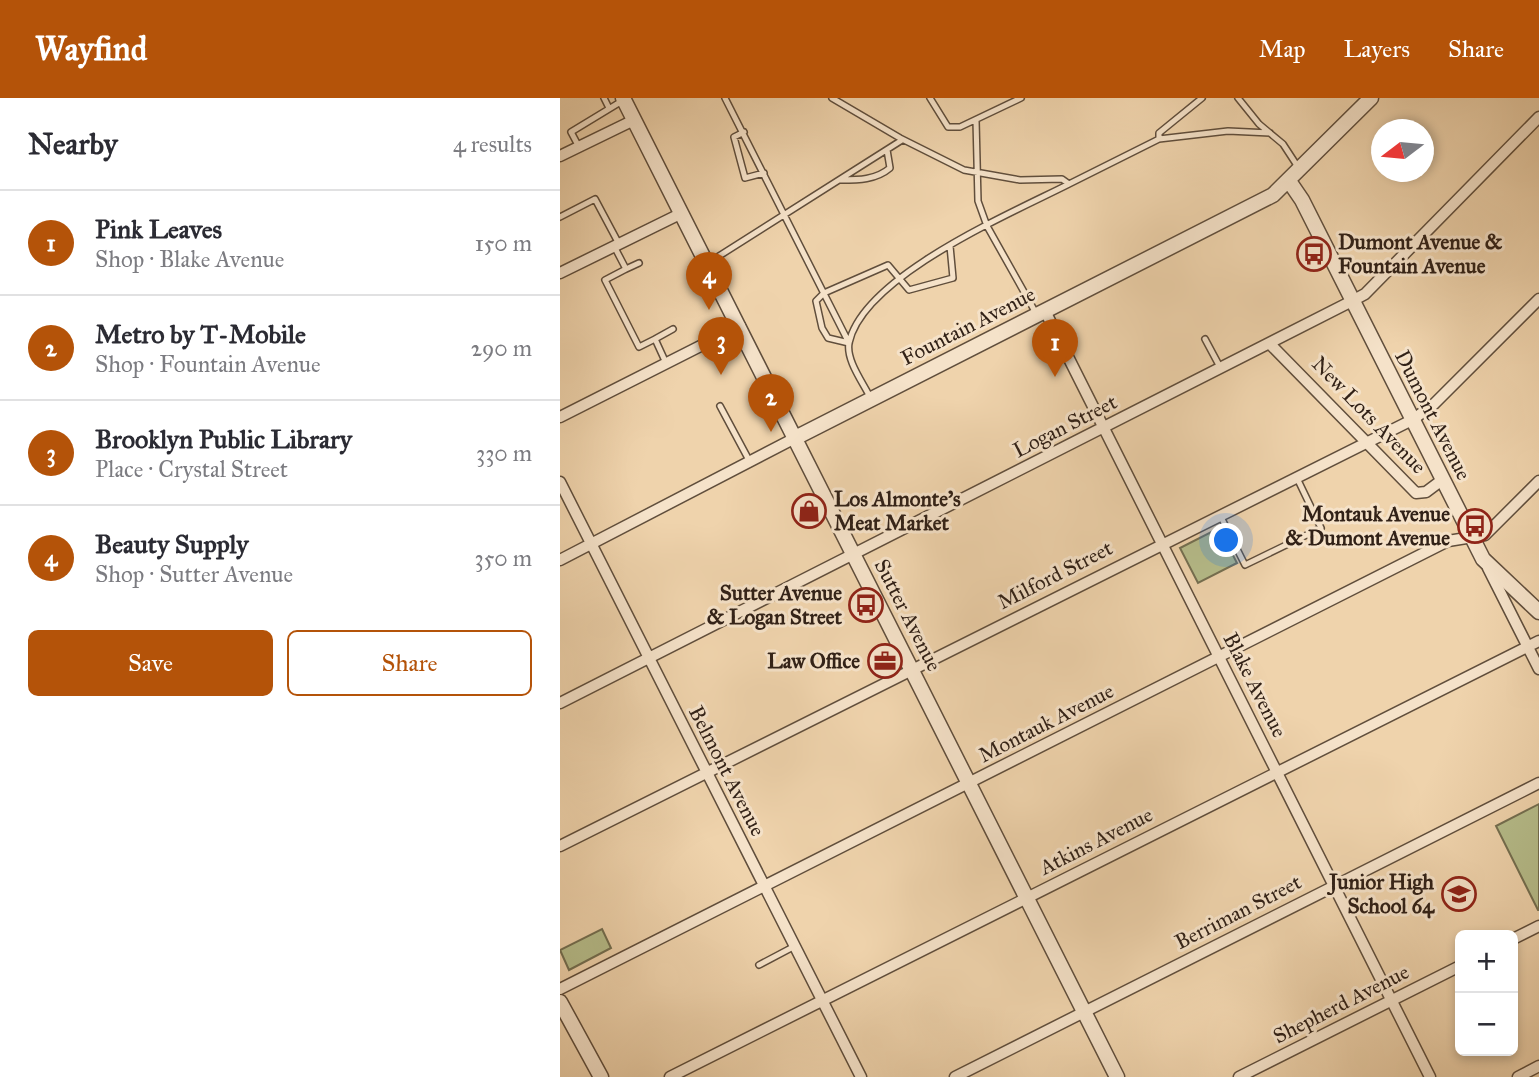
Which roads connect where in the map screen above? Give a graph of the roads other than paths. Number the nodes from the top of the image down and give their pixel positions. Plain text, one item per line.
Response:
1 (604, 98) edge
2 (736, 98) edge
3 (832, 98) edge
4 (930, 98) edge
5 (1021, 98) edge
6 (1202, 98) edge
7 (1238, 98) edge
8 (1371, 98) edge
9 (624, 99) edge
10 (726, 99) edge
11 (609, 108) junction
12 (1539, 117) edge
13 (634, 120) junction
14 (976, 120) junction
15 (744, 132) junction
16 (1270, 133) junction
17 (1158, 139) junction
18 (902, 140) junction
19 (579, 147) junction
20 (887, 150) junction
21 (560, 156) edge
22 (1300, 170) junction
23 (977, 172) junction
24 (764, 173) junction
25 (841, 180) junction
26 (1289, 181) junction
27 (1069, 184) junction
28 (682, 213) junction
29 (786, 216) junction
30 (560, 217) edge
31 (987, 226) junction
32 (617, 245) junction
33 (950, 246) junction
34 (639, 263) dead end
35 (708, 263) junction
36 (626, 269) junction
37 (560, 273) edge
38 (899, 278) junction
39 (824, 293) junction
40 (1539, 299) edge
41 (1352, 301) junction
42 (1041, 313) junction
43 (740, 326) junction
44 (673, 329) dead end
45 (654, 339) junction
46 (1205, 339) dead end
47 (849, 343) junction
48 (1271, 345) junction
49 (666, 363) junction
50 (1221, 370) junction
51 (871, 399) junction
52 (720, 406) dead end
53 (560, 417) edge
54 (1412, 419) junction
55 (1104, 428) junction
56 (797, 438) junction
57 (1366, 440) junction
58 (750, 462) junction
59 (1296, 476) junction
60 (1443, 480) junction
61 (1539, 481) edge
62 (560, 482) edge
63 (1219, 514) junction
64 (1471, 536) junction
65 (1162, 543) junction
66 (592, 544) junction
67 (854, 555) junction
68 (1483, 559) junction
69 (560, 560) edge
70 (1539, 612) edge
71 (1539, 641) edge
72 (1527, 646) junction
73 (1219, 657) junction
74 (649, 659) junction
75 (911, 669) junction
76 (1539, 669) edge
77 (560, 703) edge
78 (706, 771) junction
79 (1277, 772) junction
80 (969, 783) junction
81 (1539, 783) edge
82 (560, 846) edge
83 (1334, 886) junction
84 (765, 887) junction
85 (1026, 898) junction
86 (1539, 926) edge
87 (1518, 936) edge
88 (795, 946) junction
89 (758, 965) dead end
90 (1455, 968) edge
91 (560, 989) edge
92 (1392, 1000) junction
93 (822, 1001) junction
94 (560, 1002) edge
95 (1084, 1012) junction
96 (1539, 1066) edge
97 (601, 1077) edge
98 (670, 1077) edge
99 (861, 1077) edge
100 (955, 1077) edge
101 (1117, 1077) edge
102 (1239, 1077) edge
103 (1430, 1077) edge
104 (1518, 1077) edge

1 - 11 lane
2 - 10 lane
3 - 18 lane
4 - 14 lane
5 - 14 lane
6 - 17 lane
7 - 16 lane
8 - 22 street, Fountain Avenue
9 - 11 lane
9 - 13 street, Sutter Avenue
10 - 15 lane
11 - 19 lane
12 - 41 street, Logan Street
13 - 19 street
13 - 28 street, Sutter Avenue
14 - 23 lane
15 - 24 lane
15 - 24 lane
16 - 17 lane
16 - 22 lane
17 - 27 lane
18 - 20 lane
18 - 23 lane
19 - 21 street
20 - 25 lane
20 - 25 lane
22 - 26 street, Fountain Avenue
23 - 27 lane
23 - 31 lane
24 - 29 lane
25 - 29 lane
26 - 41 street, Dumont Avenue
26 - 42 street, Fountain Avenue
27 - 31 lane
28 - 32 street
28 - 35 street, Sutter Avenue
29 - 35 lane
29 - 39 lane
30 - 32 lane
31 - 33 lane
31 - 42 lane
32 - 36 lane
32 - 37 street
33 - 38 lane
33 - 38 lane
34 - 36 lane
35 - 43 street, Sutter Avenue
36 - 45 lane
38 - 39 lane
38 - 47 lane
39 - 47 lane
39 - 47 lane
40 - 54 street, Milford Street
41 - 48 street, Logan Street
41 - 54 street, Dumont Avenue
42 - 51 street, Fountain Avenue
42 - 55 street, Blake Avenue
43 - 49 street
43 - 56 street, Sutter Avenue
44 - 45 lane
45 - 49 lane
46 - 50 lane
47 - 51 lane
48 - 50 street, Logan Street
48 - 57 street, New Lots Avenue
49 - 53 street
50 - 55 street, Logan Street
51 - 56 street, Fountain Avenue
52 - 58 lane
54 - 57 street, Milford Street
54 - 60 street, Dumont Avenue
55 - 65 street, Blake Avenue
55 - 67 street, Logan Street
56 - 58 street, Fountain Avenue
56 - 67 street, Sutter Avenue
57 - 59 street, Milford Street
57 - 60 street, New Lots Avenue
58 - 66 street, Fountain Avenue
59 - 63 street, Milford Street
59 - 63 lane
60 - 64 street, Dumont Avenue
61 - 64 street, Montauk Avenue
62 - 66 street, Belmont Avenue
63 - 65 street, Milford Street
64 - 68 street, Dumont Avenue
64 - 73 street, Montauk Avenue
65 - 73 street, Blake Avenue
65 - 75 street, Milford Street
66 - 69 street, Fountain Avenue
66 - 74 street, Belmont Avenue
67 - 74 street, Logan Street
67 - 75 street, Sutter Avenue
68 - 70 street
68 - 72 street, Dumont Avenue
71 - 72 street, Atkins Avenue
72 - 76 street, Dumont Avenue
72 - 79 street, Atkins Avenue
73 - 79 street, Blake Avenue
73 - 80 street, Montauk Avenue
74 - 77 street, Logan Street
74 - 78 street, Belmont Avenue
75 - 78 street, Milford Street
75 - 80 street, Sutter Avenue
78 - 82 street, Milford Street
78 - 84 street, Belmont Avenue
79 - 83 street, Blake Avenue
79 - 85 street, Atkins Avenue
80 - 84 street, Montauk Avenue
80 - 85 street, Sutter Avenue
81 - 83 street, Berriman Street
83 - 92 street, Blake Avenue
83 - 95 street, Berriman Street
84 - 88 street, Belmont Avenue
84 - 91 street, Montauk Avenue
85 - 93 street, Atkins Avenue
85 - 95 street, Sutter Avenue
86 - 87 street
88 - 89 lane
88 - 93 street, Belmont Avenue
90 - 92 street, Shepherd Avenue
92 - 102 street, Shepherd Avenue
92 - 103 street, Blake Avenue
93 - 98 street, Atkins Avenue
93 - 99 street, Belmont Avenue
94 - 97 street
95 - 100 street, Berriman Street
95 - 101 street, Sutter Avenue
96 - 104 street

